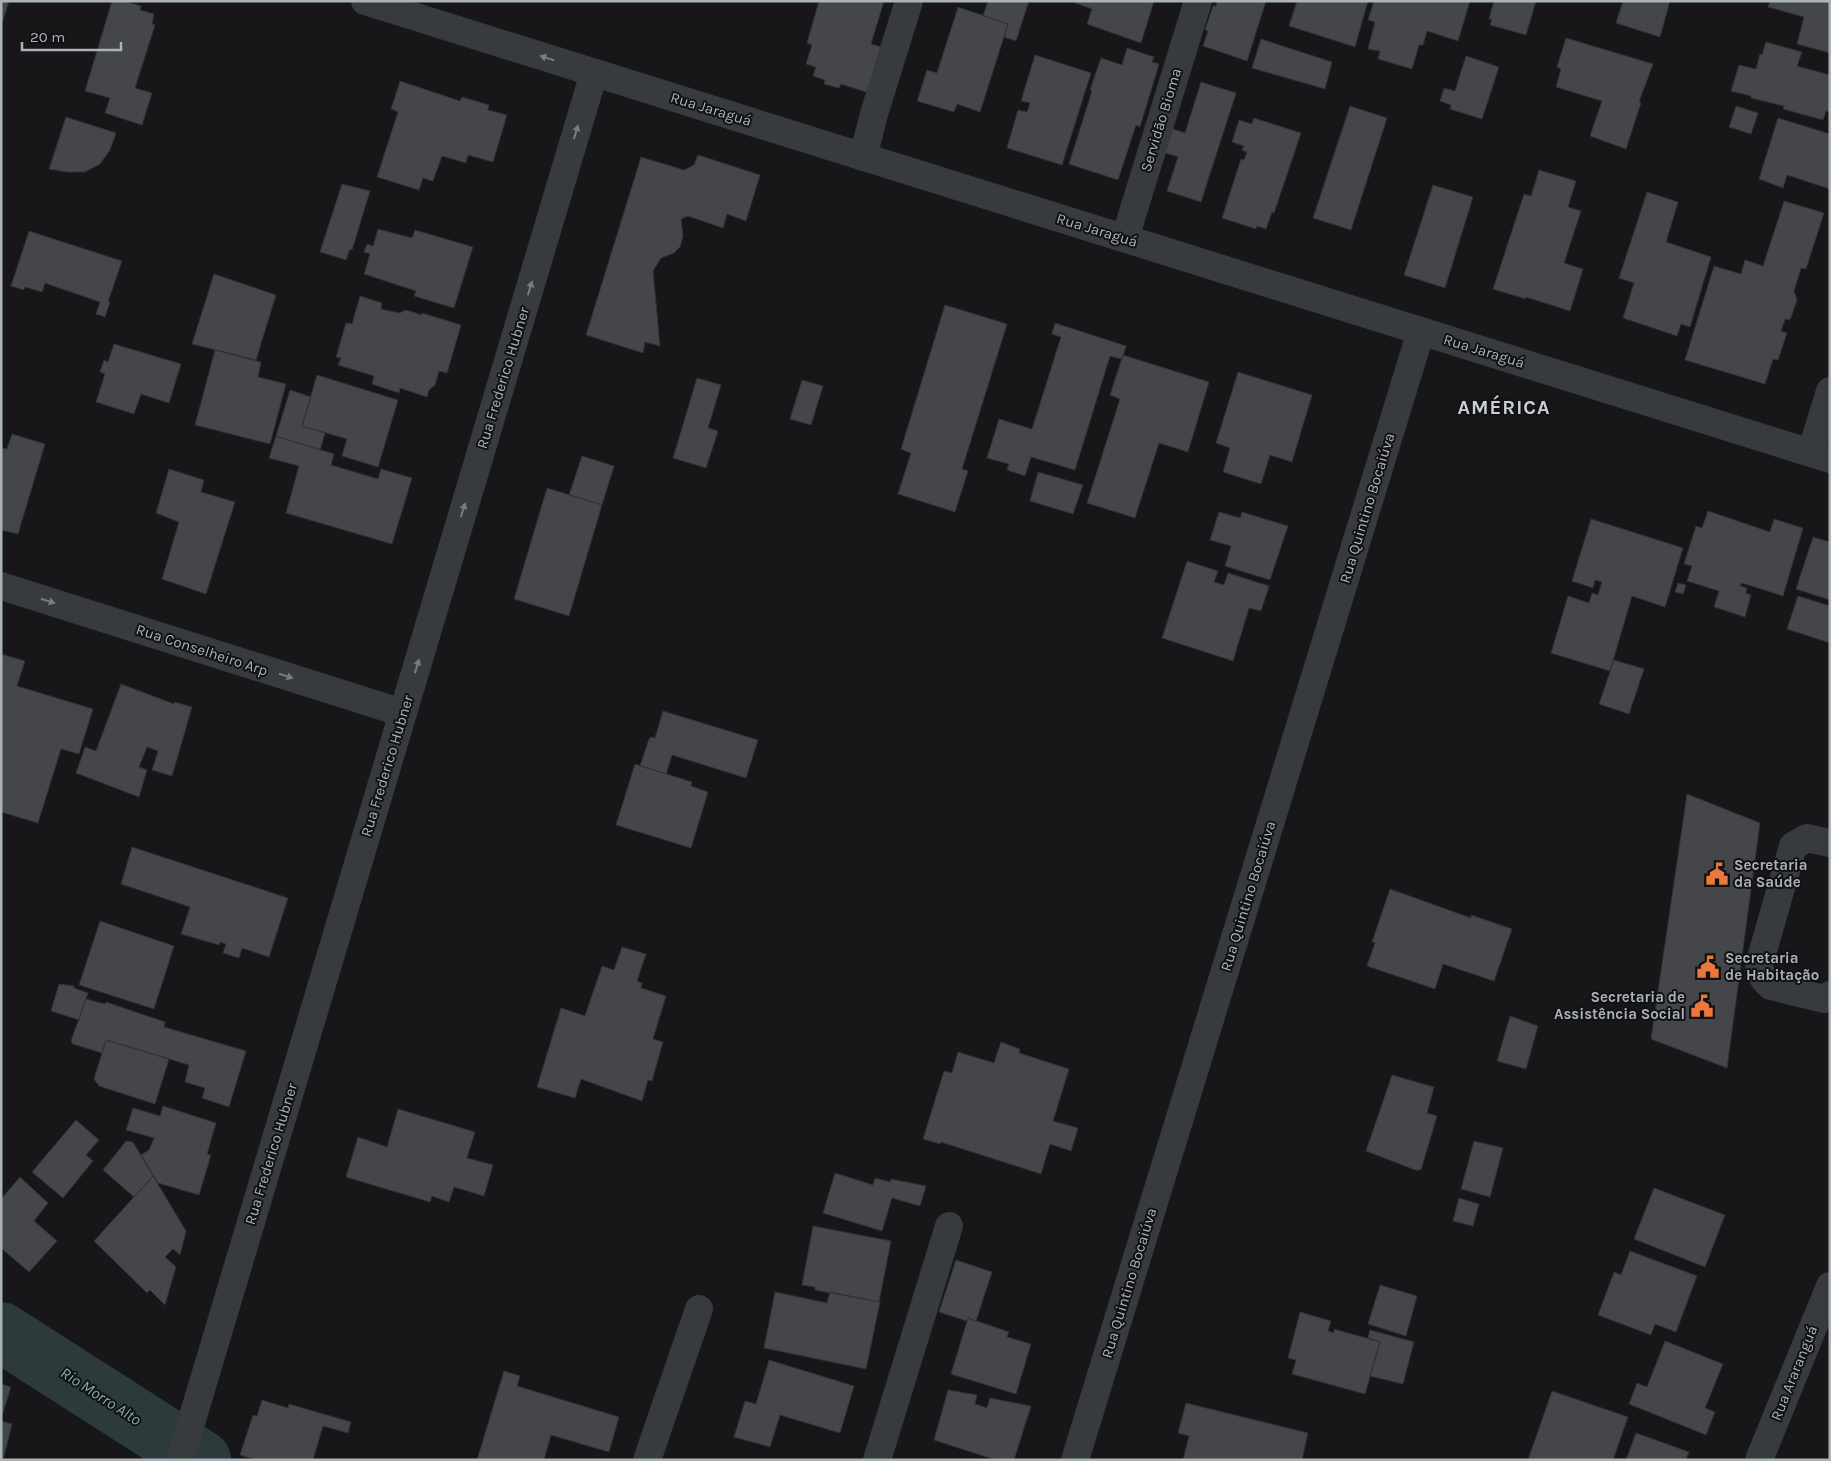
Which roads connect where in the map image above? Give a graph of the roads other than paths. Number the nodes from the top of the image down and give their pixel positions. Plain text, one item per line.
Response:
1 (365, 1) edge
2 (909, 1) edge
3 (1198, 1) edge
4 (418, 9) edge
5 (594, 73) junction
6 (863, 157) junction
7 (1125, 238) junction
8 (1421, 331) junction
9 (1830, 391) edge
10 (1820, 456) edge
11 (1, 586) edge
12 (403, 713) junction
13 (1830, 843) edge
14 (1830, 995) edge
15 (949, 1226) dead end
16 (1830, 1286) edge
17 (699, 1309) dead end
18 (180, 1460) edge
19 (647, 1460) edge
20 (877, 1460) edge
21 (1075, 1460) edge
22 (1759, 1460) edge

1 - 4 street, Rua Jaraguá
2 - 6 street
3 - 7 street, Servidão Bioma
5 -> 4 street, Rua Jaraguá
5 - 6 street, Rua Jaraguá
12 -> 5 street, Rua Frederico Hubner
6 - 7 street, Rua Jaraguá
7 - 8 street, Rua Jaraguá
8 - 10 street, Rua Jaraguá
8 - 21 street, Rua Quintino Bocaiúva
9 - 10 street
11 -> 12 street, Rua Conselheiro Arp
12 - 18 street, Rua Frederico Hubner
13 - 14 street
15 - 20 street
16 - 22 street, Rua Araranguá
17 - 19 street

